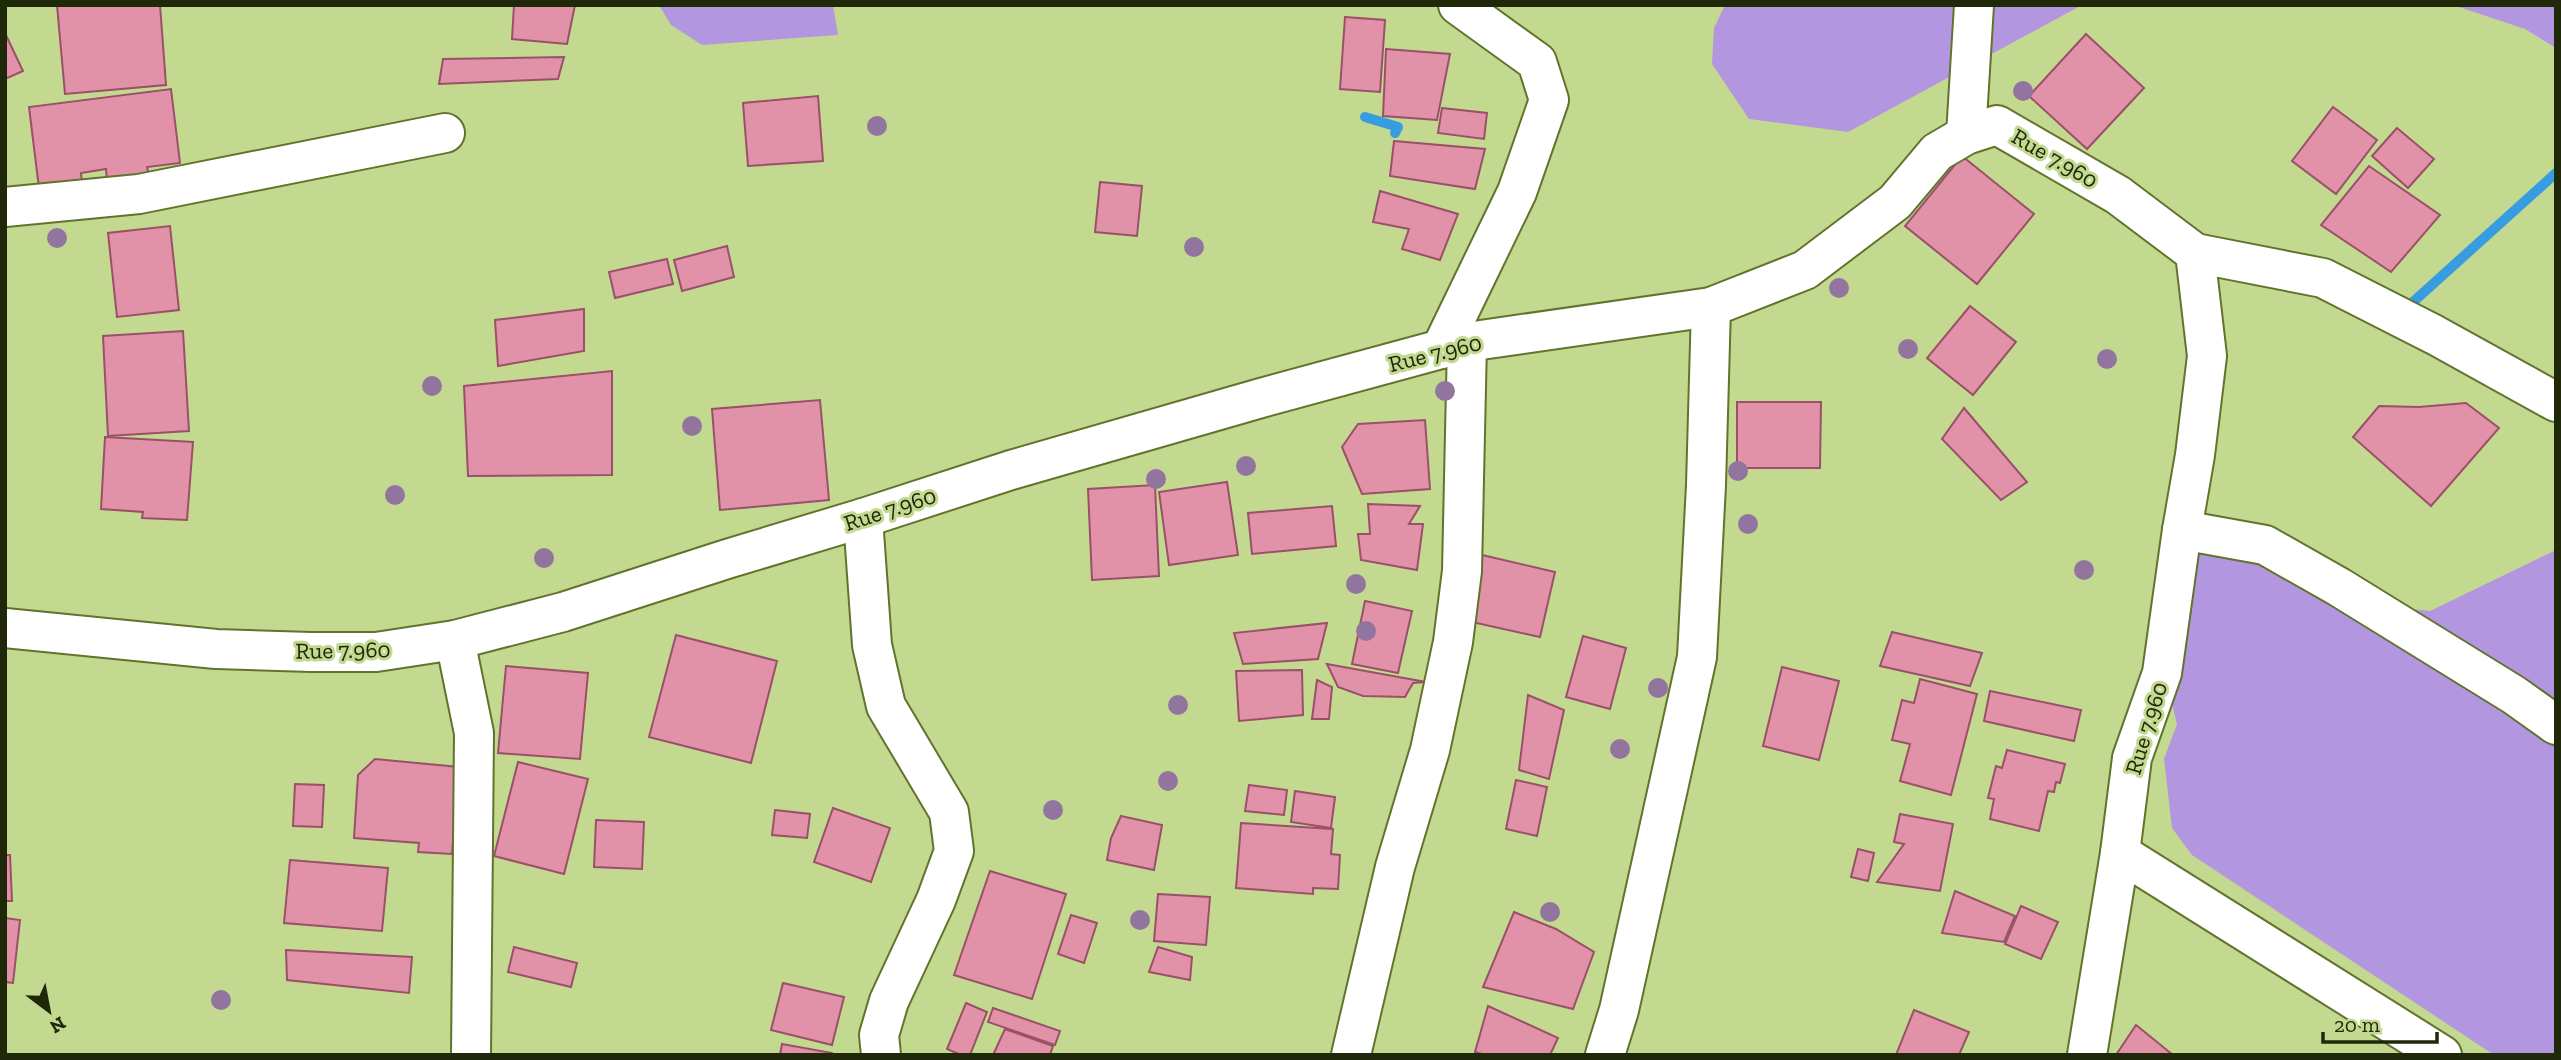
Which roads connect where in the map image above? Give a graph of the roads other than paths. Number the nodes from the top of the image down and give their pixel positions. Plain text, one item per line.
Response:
1 (1458, 5) edge
2 (1974, 5) edge
3 (445, 133) dead end
4 (1966, 135) junction
5 (5, 207) edge
6 (2195, 253) junction
7 (1711, 307) junction
8 (1454, 346) junction
9 (2556, 402) edge
10 (863, 519) junction
11 (2182, 530) junction
12 (5, 628) edge
13 (455, 640) junction
14 (2556, 725) edge
15 (2120, 853) junction
16 (471, 1055) edge
17 (881, 1055) edge
18 (1351, 1055) edge
19 (1605, 1055) edge
20 (2087, 1055) edge
21 (2442, 1055) edge

1 - 8 street
2 - 4 street
3 - 5 street
4 - 6 street, Rue 7.960
4 - 7 street, Rue 7.960
6 - 9 street
6 - 11 street, Rue 7.960
7 - 8 street, Rue 7.960
7 - 19 street
8 - 10 street, Rue 7.960
8 - 18 street
10 - 13 street, Rue 7.960
10 - 17 street
11 - 14 street
11 - 15 street, Rue 7.960
12 - 13 street, Rue 7.960
13 - 16 street
15 - 20 street, Rue 7.960
15 - 21 street

